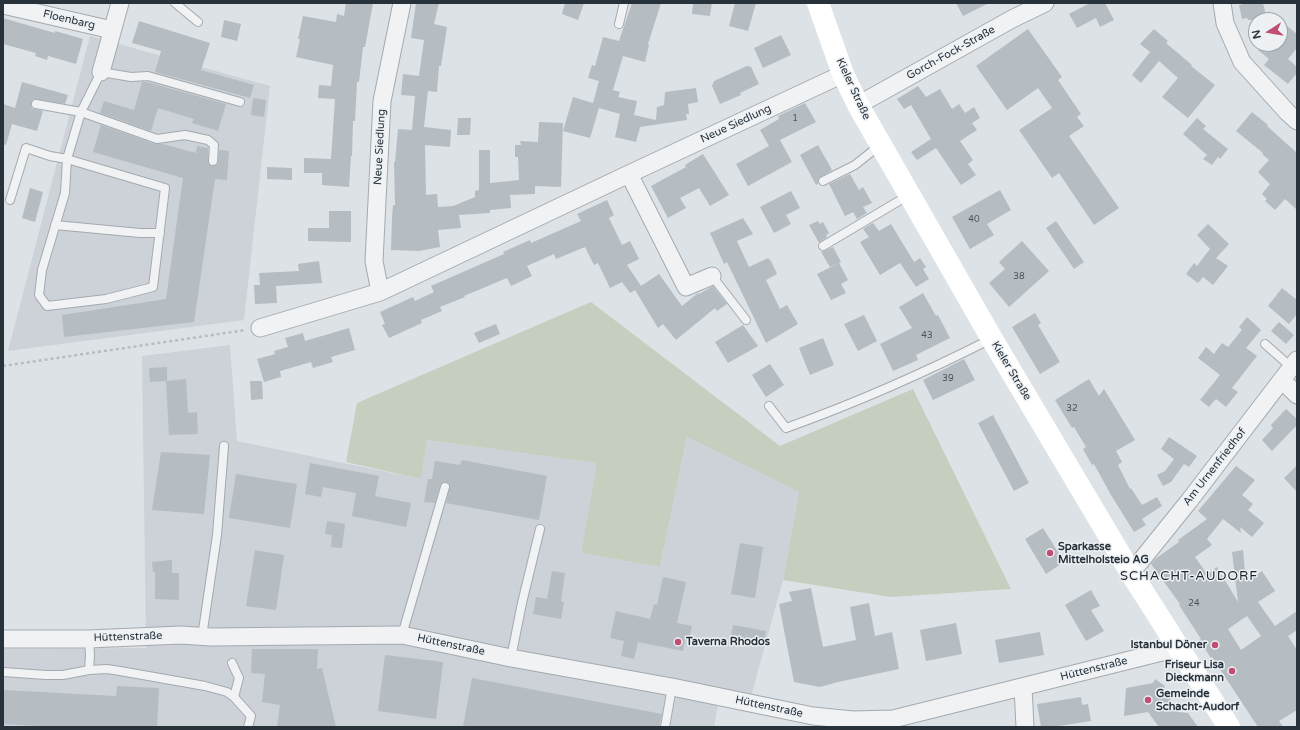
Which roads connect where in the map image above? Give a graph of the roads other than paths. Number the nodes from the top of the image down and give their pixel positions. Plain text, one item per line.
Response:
1 (120, 3) edge
2 (175, 3) edge
3 (402, 3) edge
4 (624, 3) edge
5 (818, 3) edge
6 (1045, 3) edge
7 (1222, 3) edge
8 (3, 5) edge
9 (198, 22) dead end
10 (619, 24) dead end
11 (112, 30) junction
12 (101, 72) junction
13 (844, 74) junction
14 (240, 102) dead end
15 (36, 104) dead end
16 (858, 105) junction
17 (81, 112) junction
18 (1297, 121) edge
19 (881, 145) junction
20 (67, 159) junction
21 (213, 161) dead end
22 (629, 174) junction
23 (823, 182) dead end
24 (909, 194) junction
25 (10, 200) dead end
26 (56, 225) junction
27 (160, 233) junction
28 (823, 246) dead end
29 (712, 276) joint
30 (380, 292) junction
31 (746, 320) dead end
32 (260, 328) road end
33 (992, 339) junction
34 (1265, 344) dead end
35 (1290, 369) edge
36 (1297, 395) edge
37 (769, 406) dead end
38 (224, 446) dead end
39 (445, 487) dead end
40 (540, 530) dead end
41 (1131, 573) junction
42 (402, 635) junction
43 (202, 637) junction
44 (3, 639) edge
45 (89, 639) junction
46 (1178, 648) junction
47 (511, 658) junction
48 (232, 663) dead end
49 (89, 670) junction
50 (3, 672) edge
51 (672, 687) junction
52 (1023, 687) junction
53 (234, 697) junction
54 (812, 722) edge
55 (894, 723) edge
56 (248, 727) edge
57 (665, 727) edge
58 (1025, 727) edge
59 (1229, 727) edge

1 - 11 street
2 - 9 lane
3 - 30 street, Neue Siedlung
4 - 10 lane
5 - 13 main road, Kieler Straße
6 - 16 street, Gorch-Fock-Straße
7 - 18 street
8 - 11 street, Floenbarg
11 - 12 street
12 - 14 lane
12 - 17 lane
13 - 16 main road, Kieler Straße
13 - 22 street, Neue Siedlung
15 - 17 lane
16 - 19 main road, Kieler Straße
17 - 20 lane
17 - 21 lane
19 - 23 lane
19 - 24 main road, Kieler Straße
20 - 25 lane
20 - 26 lane
20 - 27 lane
22 - 29 street
22 - 30 street, Neue Siedlung
24 - 28 lane
24 - 33 main road, Kieler Straße
26 - 27 lane
26 - 27 lane
29 - 31 lane
30 - 32 street, Neue Siedlung
33 - 37 lane
33 - 41 main road, Kieler Straße
34 - 35 lane
35 - 36 street
35 - 41 street, Am Urnenfriedhof
38 - 43 lane
39 - 42 lane
40 - 47 lane
41 - 46 main road, Kieler Straße
42 - 43 street, Hüttenstraße
42 - 47 street, Hüttenstraße
43 - 45 street, Hüttenstraße
44 - 45 street, Hüttenstraße
45 - 49 lane
46 - 52 street, Hüttenstraße
46 - 59 main road, Kieler Straße
47 - 51 street, Hüttenstraße
48 - 53 lane
49 - 50 lane
49 - 53 lane
51 - 54 street, Hüttenstraße
51 - 57 lane
52 - 55 street, Hüttenstraße
52 - 58 street
53 - 56 lane
54 - 55 street, Hüttenstraße

